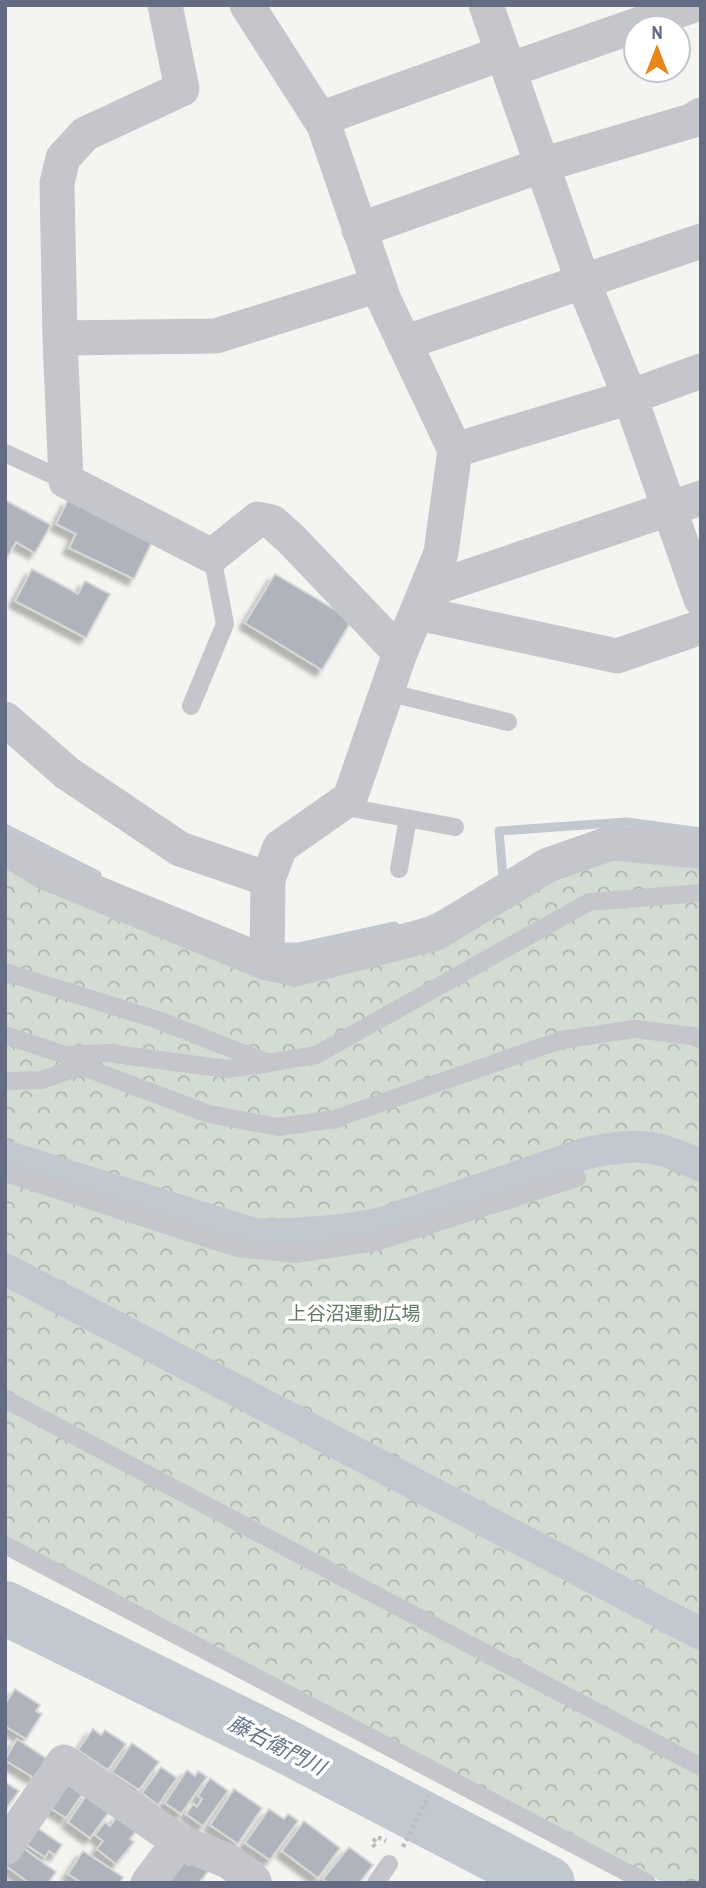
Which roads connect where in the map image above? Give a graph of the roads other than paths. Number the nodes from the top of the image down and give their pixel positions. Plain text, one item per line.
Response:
1 (165, 5) edge
2 (247, 5) edge
3 (486, 5) edge
4 (694, 5) edge
5 (506, 62) junction
6 (701, 115) edge
7 (320, 119) junction
8 (542, 165) junction
9 (359, 230) junction
10 (701, 241) edge
11 (583, 282) junction
12 (379, 285) junction
13 (60, 338) junction
14 (404, 343) junction
15 (701, 371) edge
16 (630, 397) junction
17 (455, 450) junction
18 (5, 453) edge
19 (66, 481) junction
20 (685, 504) edge
21 (212, 556) junction
22 (701, 599) edge
23 (423, 601) junction
24 (701, 627) edge
25 (400, 653) junction
26 (387, 692) junction
27 (191, 706) dead end
28 (5, 719) edge
29 (508, 722) dead end
30 (341, 806) junction
31 (408, 818) junction
32 (455, 827) dead end
33 (5, 848) edge
34 (701, 851) edge
35 (399, 869) dead end
36 (268, 879) junction
37 (701, 893) edge
38 (267, 963) junction
39 (5, 972) edge
40 (5, 1035) edge
41 (701, 1040) edge
42 (65, 1055) junction
43 (268, 1063) junction
44 (81, 1066) junction
45 (5, 1081) edge
46 (5, 1173) edge
47 (577, 1178) dead end
48 (5, 1399) edge
49 (5, 1545) edge
50 (701, 1767) edge
51 (179, 1842) junction
52 (5, 1848) edge
53 (389, 1864) road end
54 (148, 1883) edge
55 (253, 1883) edge
56 (376, 1883) edge
57 (647, 1883) edge

1 - 13 street
2 - 7 street
3 - 5 street
4 - 5 street
5 - 7 street
5 - 8 street
6 - 8 street
7 - 9 street
8 - 9 street
8 - 11 street
9 - 12 street
10 - 11 street
11 - 14 street
11 - 16 street
12 - 13 street
12 - 14 street
13 - 19 street
14 - 17 street
15 - 16 street
16 - 17 street
16 - 20 street
17 - 23 street
18 - 19 lane
19 - 21 street
20 - 22 street
20 - 23 street
21 - 25 street
21 - 27 lane
23 - 24 street
23 - 25 street
25 - 26 street
26 - 29 lane
26 - 30 street
28 - 36 street
30 - 31 lane
30 - 36 street
31 - 32 lane
31 - 35 lane
33 - 38 street
34 - 38 street
36 - 38 street
37 - 43 lane
39 - 43 lane
40 - 42 lane
41 - 44 lane
42 - 43 lane
42 - 44 lane
44 - 45 lane
46 - 47 lane
48 - 50 lane
49 - 57 lane
51 - 52 street
51 - 54 street
51 - 55 street
53 - 56 lane

